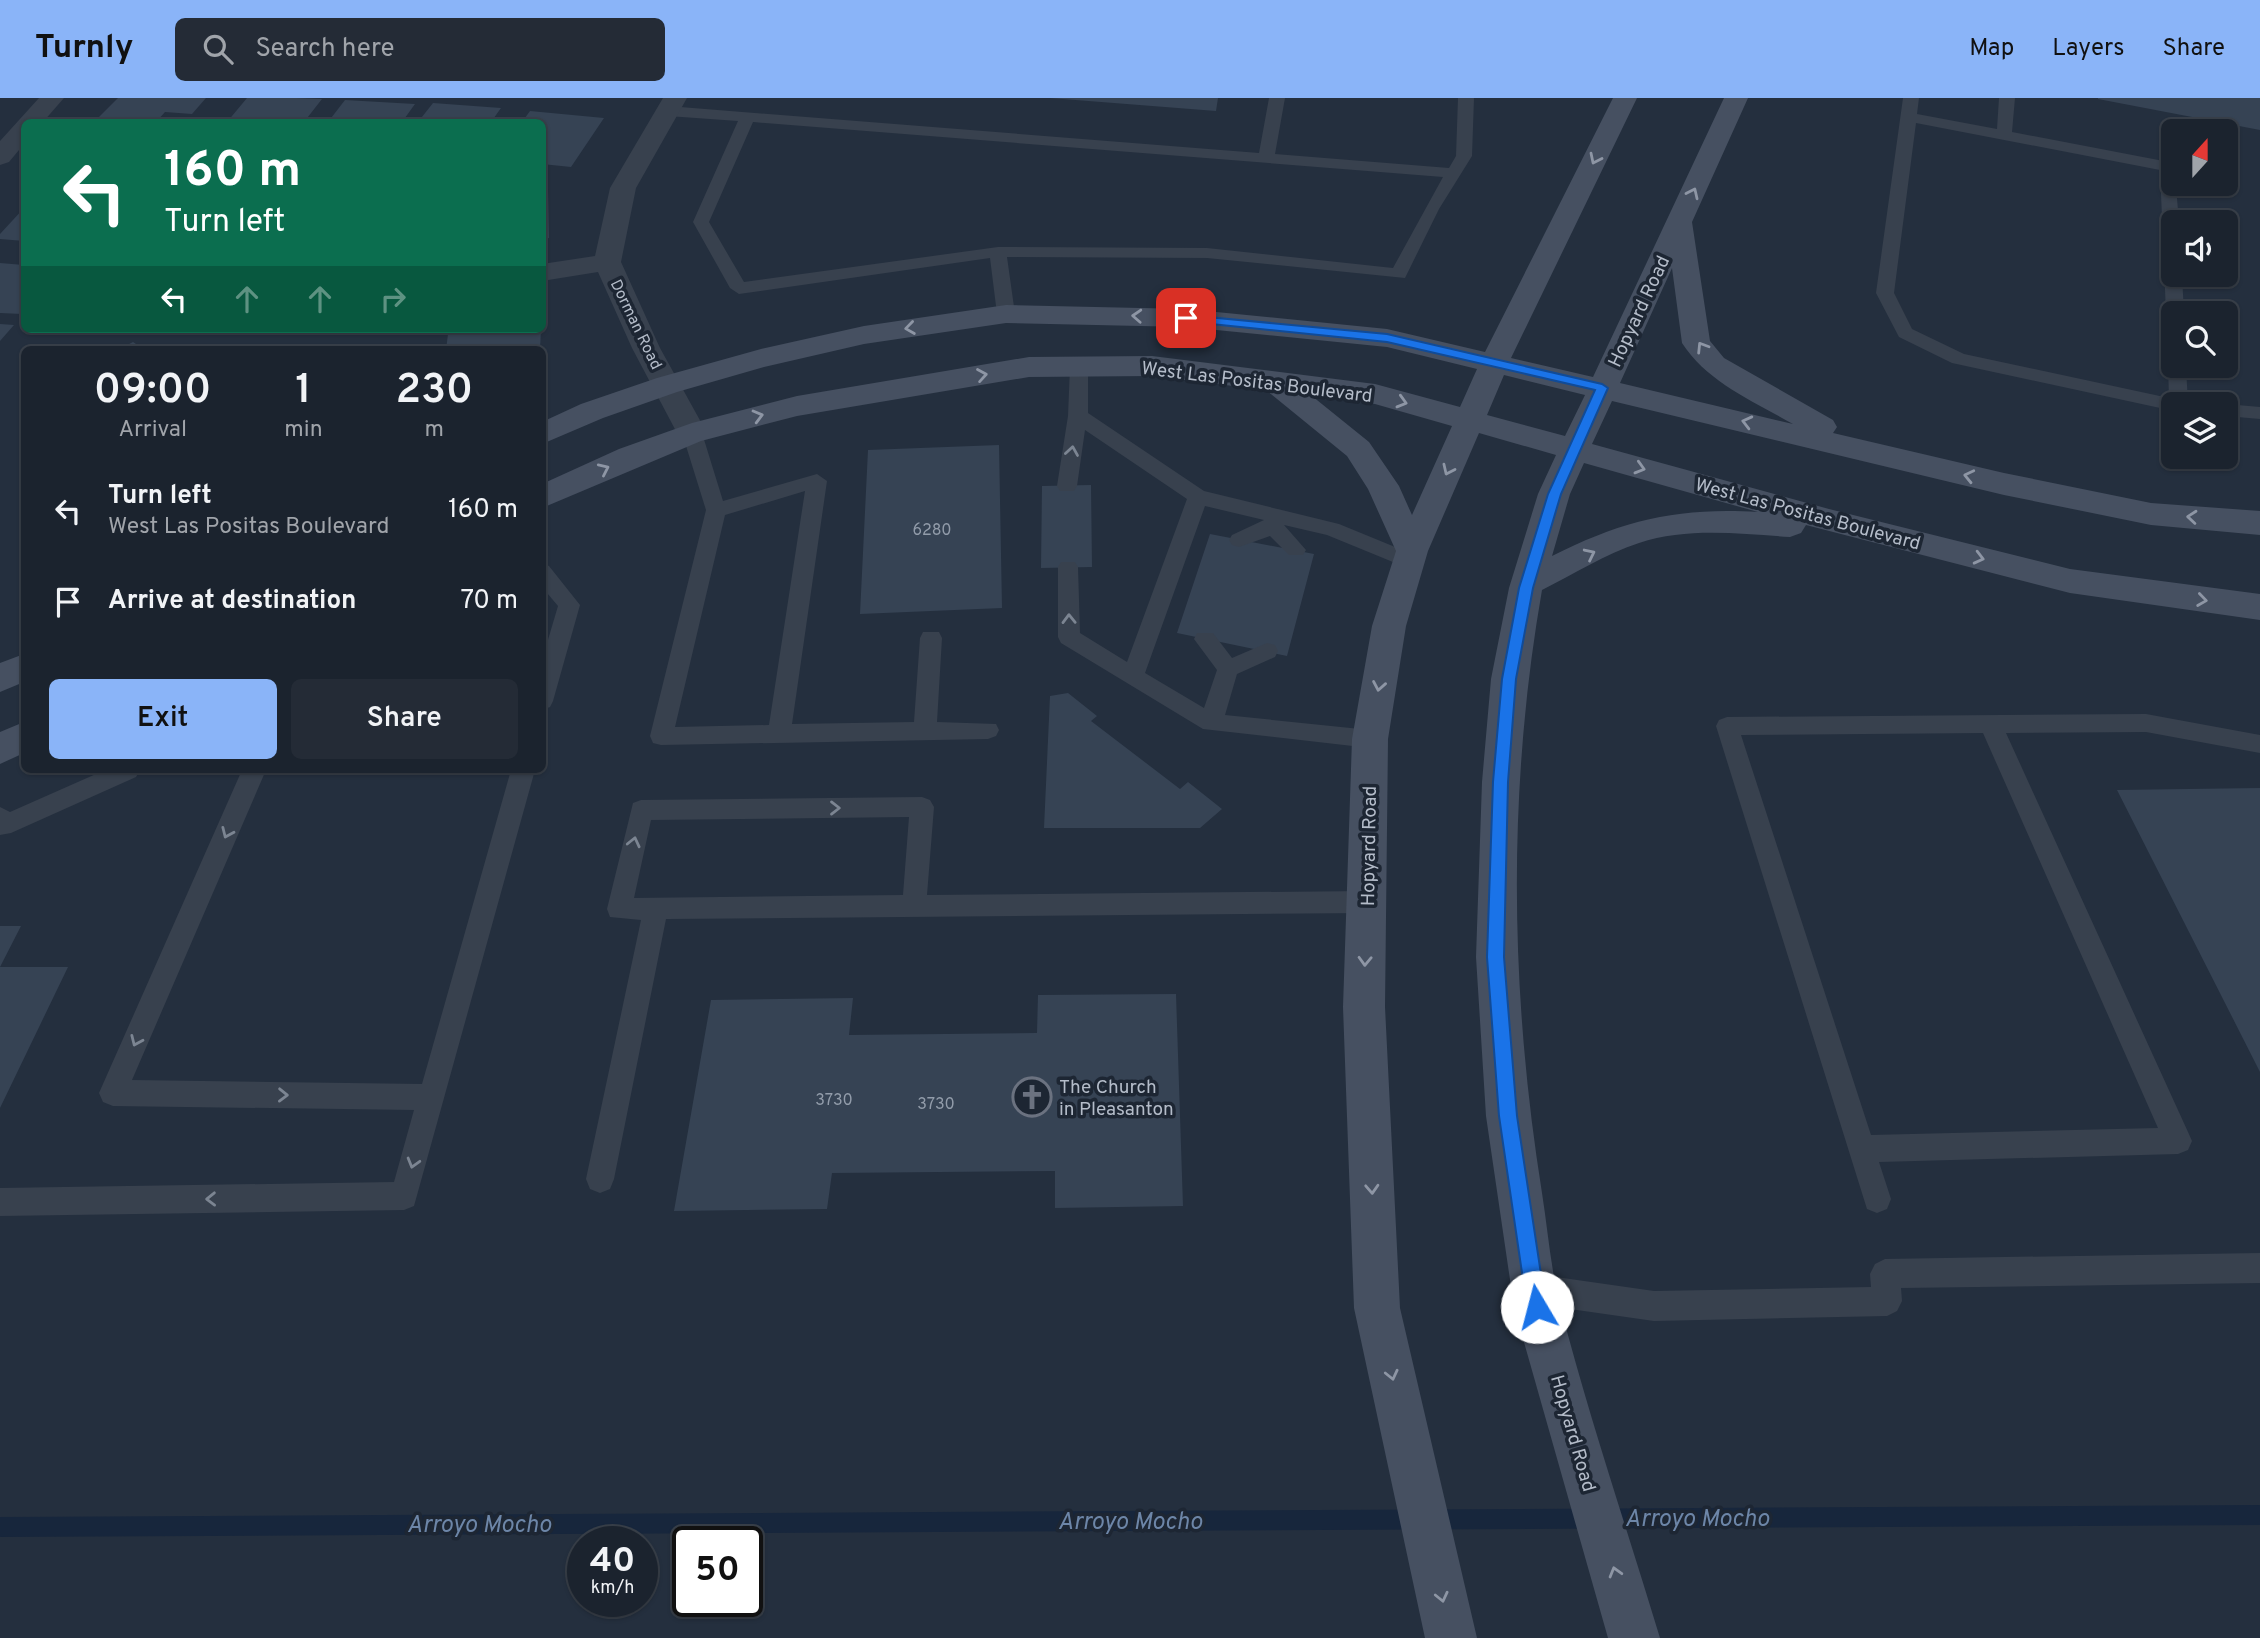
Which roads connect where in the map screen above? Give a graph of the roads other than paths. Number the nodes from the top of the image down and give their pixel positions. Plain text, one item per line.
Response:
1 (52, 98) edge
2 (1277, 98) edge
3 (1466, 98) edge
4 (1625, 98) edge
5 (1736, 98) edge
6 (1911, 98) edge
7 (2007, 98) edge
8 (672, 104) edge
9 (1909, 117) junction
10 (747, 118) junction
11 (33, 119) edge
12 (21, 132) edge
13 (2004, 135) junction
14 (0, 157) edge
15 (1266, 159) junction
16 (1454, 173) junction
17 (1679, 222) junction
18 (998, 252) junction
19 (607, 262) junction
20 (546, 272) edge
21 (2174, 301) edge
22 (1006, 314) junction
23 (1495, 363) junction
24 (1079, 367) junction
25 (1272, 380) junction
26 (667, 385) junction
27 (1602, 388) junction
28 (2161, 402) edge
29 (2238, 411) edge
30 (2260, 412) edge
31 (1078, 416) junction
32 (1470, 421) junction
33 (546, 432) edge
34 (692, 433) junction
35 (1575, 449) junction
36 (1860, 450) junction
37 (1067, 486) dead end
38 (546, 495) edge
39 (1198, 497) junction
40 (716, 510) junction
41 (1275, 521) junction
42 (2260, 523) edge
43 (1865, 529) junction
44 (1239, 540) dead end
45 (1296, 550) dead end
46 (1411, 556) junction
47 (1068, 567) dead end
48 (546, 577) edge
49 (1528, 583) junction
50 (2260, 607) edge
51 (931, 638) dead end
52 (1205, 639) dead end
53 (1267, 651) dead end
54 (21, 668) edge
55 (1228, 669) junction
56 (1133, 676) junction
57 (0, 678) edge
58 (546, 687) edge
59 (1211, 723) junction
60 (1990, 724) junction
61 (988, 730) dead end
62 (925, 731) junction
63 (779, 734) junction
64 (21, 738) edge
65 (1370, 739) junction
66 (2260, 744) edge
67 (0, 749) edge
68 (121, 773) edge
69 (253, 773) edge
70 (522, 773) edge
71 (1, 824) edge
72 (1367, 902) junction
73 (914, 906) junction
74 (656, 908) junction
75 (432, 1097) junction
76 (1861, 1149) junction
77 (600, 1179) dead end
78 (1877, 1199) dead end
79 (0, 1202) edge
80 (2260, 1268) edge
81 (1536, 1298) junction
82 (1451, 1638) edge
83 (1634, 1638) edge

1 - 11 street
2 - 15 lane
3 - 16 lane
4 -> 23 main road, Hopyard Road
17 -> 5 main road, Hopyard Road
6 - 9 lane
7 - 13 lane
8 - 10 lane
8 - 19 street, Dorman Road
9 - 13 lane
9 - 28 lane
10 - 15 lane
10 - 18 lane
12 - 14 street
13 - 21 lane
15 - 16 lane
16 - 18 lane
17 - 27 main road, Hopyard Road
36 -> 17 main road
18 - 22 lane
19 - 20 street
19 - 26 street, Dorman Road
23 -> 22 main road
22 -> 26 main road
23 - 27 main road
23 - 32 main road, Hopyard Road
24 - 25 main road, West Las Positas Boulevard
24 - 31 lane
34 -> 24 main road, West Las Positas Boulevard
25 -> 32 main road, West Las Positas Boulevard
25 - 46 main road
26 - 33 main road
26 - 34 street, Dorman Road
27 - 35 main road, Hopyard Road
36 -> 27 main road
29 - 30 lane
37 -> 31 lane
31 - 39 lane
32 - 35 main road, West Las Positas Boulevard
32 -> 46 main road, Hopyard Road
38 -> 34 main road, West Las Positas Boulevard
34 - 40 lane
35 -> 43 main road, West Las Positas Boulevard
35 - 49 main road, Hopyard Road
42 -> 36 main road
39 - 41 lane
39 - 56 lane
40 - 63 lane
40 - 63 lane
41 - 44 lane
41 - 45 lane
41 - 46 lane
49 -> 43 main road
43 -> 50 main road, West Las Positas Boulevard
46 -> 65 main road, Hopyard Road
56 -> 47 lane
48 - 58 lane
49 - 81 main road, Hopyard Road
51 - 62 lane
52 - 55 lane
53 - 55 lane
54 - 57 main road
55 - 59 lane
56 - 59 lane
59 - 65 lane
60 - 66 lane
60 - 76 lane
60 - 76 lane
61 - 62 lane
62 - 63 lane
64 - 67 main road
65 - 72 main road, Hopyard Road
68 - 71 lane
69 -> 75 lane
70 - 75 lane
72 - 73 lane
72 -> 82 main road, Hopyard Road
73 - 74 lane
74 -> 73 lane
74 - 77 lane
75 -> 79 lane
76 - 78 lane
80 - 81 lane
83 -> 81 main road, Hopyard Road

